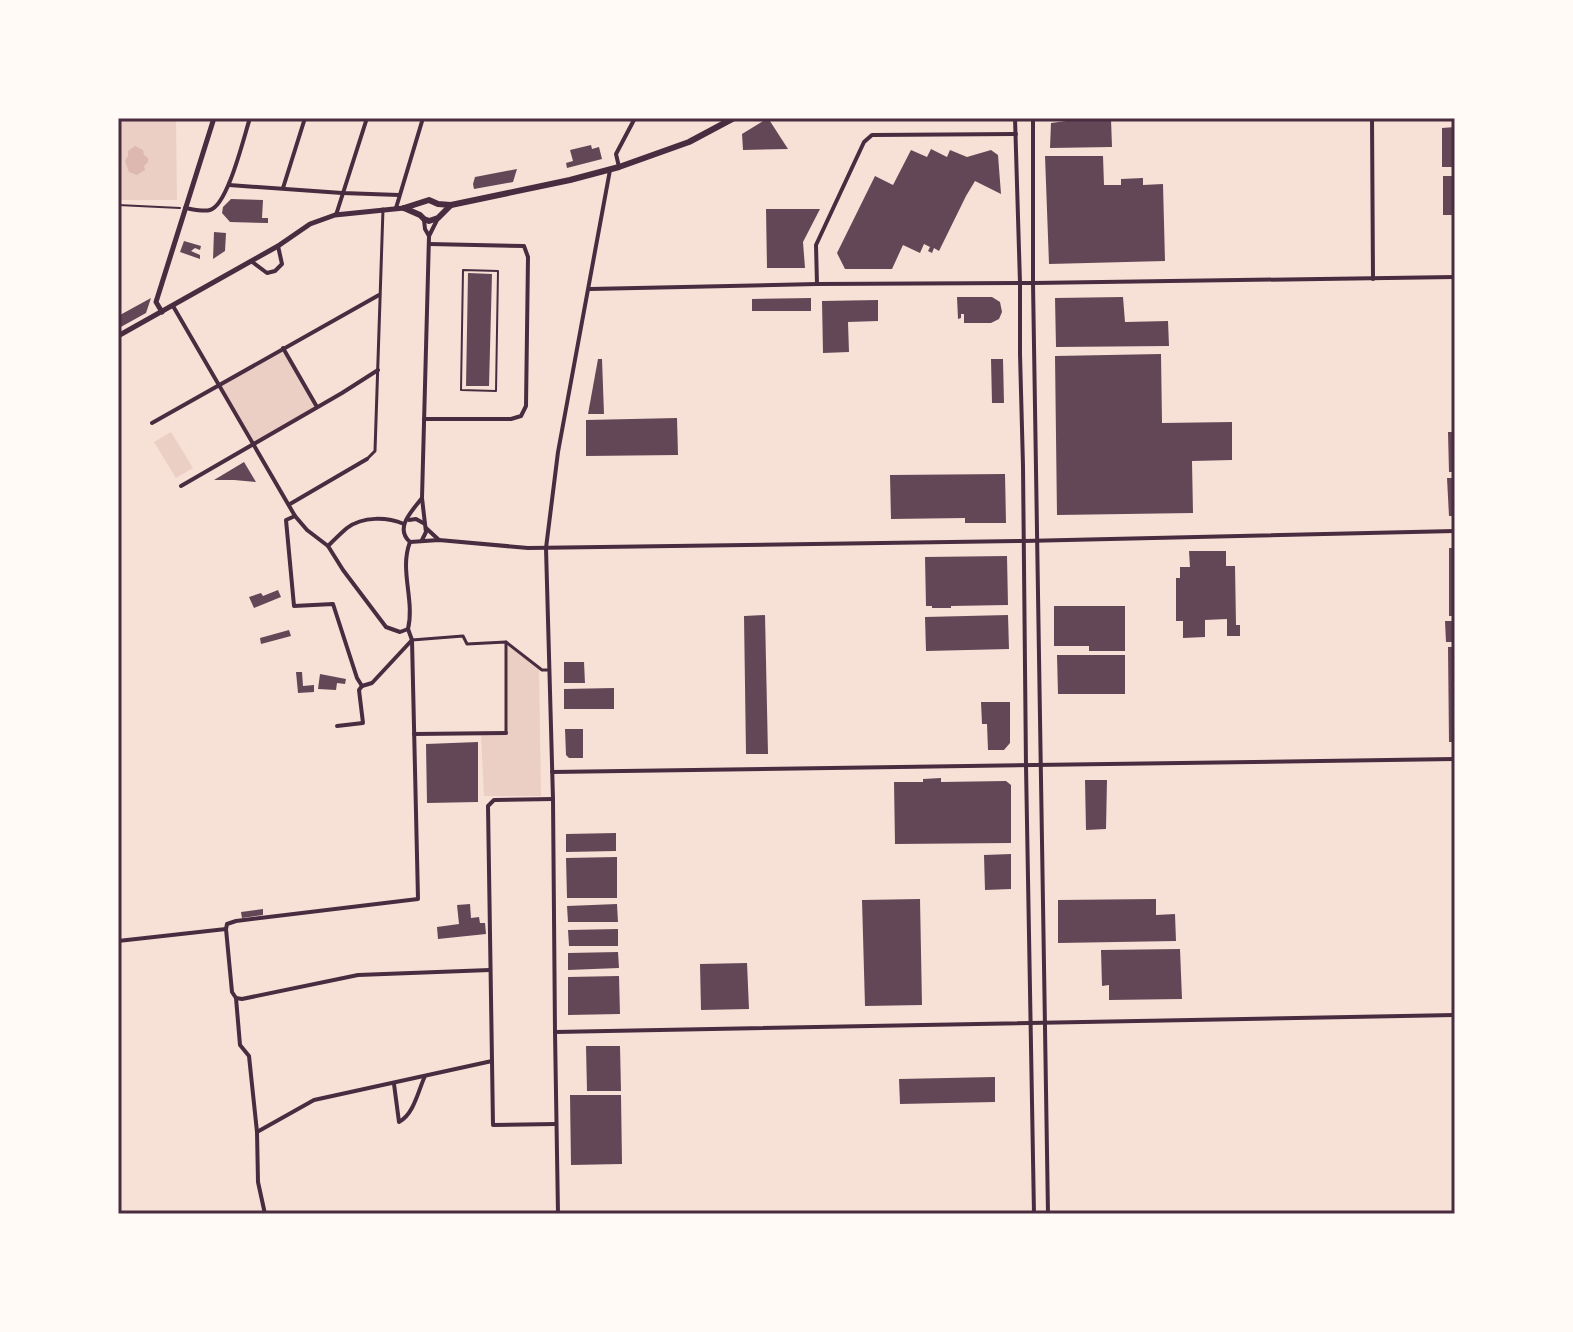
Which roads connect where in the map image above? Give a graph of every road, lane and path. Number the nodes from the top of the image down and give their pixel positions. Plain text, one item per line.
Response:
1 (214, 118) edge
2 (250, 118) edge
3 (305, 118) edge
4 (367, 118) edge
5 (423, 118) edge
6 (635, 118) edge
7 (734, 118) edge
8 (1015, 118) edge
9 (1033, 118) edge
10 (1372, 118) edge
11 (1016, 134) junction
12 (619, 167) junction
13 (610, 170) junction
14 (229, 185) junction
15 (283, 189) junction
16 (342, 193) junction
17 (399, 195) junction
18 (422, 204) junction
19 (438, 204) junction
20 (118, 205) edge
21 (451, 205) junction
22 (185, 208) junction
23 (396, 208) junction
24 (404, 208) junction
25 (383, 209) junction
26 (335, 215) junction
27 (439, 216) junction
28 (422, 217) junction
29 (429, 236) junction
30 (429, 244) junction
31 (278, 246) junction
32 (251, 261) junction
33 (1455, 277) edge
34 (1373, 279) junction
35 (1020, 283) junction
36 (1033, 283) junction
37 (817, 284) junction
38 (589, 289) junction
39 (379, 295) junction
40 (173, 306) junction
41 (162, 312) junction
42 (118, 336) edge
43 (283, 348) junction
44 (378, 370) junction
45 (219, 385) junction
46 (461, 390) joint
47 (317, 407) junction
48 (424, 419) junction
49 (152, 423) dead end
50 (254, 444) junction
51 (367, 459) joint
52 (181, 486) dead end
53 (422, 498) junction
54 (289, 504) junction
55 (295, 516) junction
56 (405, 523) junction
57 (425, 526) junction
58 (1455, 531) edge
59 (439, 540) junction
60 (420, 541) junction
61 (1024, 541) junction
62 (1037, 541) junction
63 (410, 542) junction
64 (328, 546) junction
65 (546, 548) junction
66 (408, 629) junction
67 (412, 640) junction
68 (506, 642) junction
69 (549, 670) junction
70 (362, 686) junction
71 (337, 726) dead end
72 (506, 733) joint
73 (414, 734) junction
74 (1455, 759) edge
75 (1026, 766) junction
76 (1042, 766) junction
77 (552, 772) junction
78 (553, 799) junction
79 (226, 929) junction
80 (118, 941) edge
81 (490, 970) junction
82 (236, 998) junction
83 (1455, 1015) edge
84 (1031, 1022) junction
85 (1045, 1022) junction
86 (555, 1032) junction
87 (492, 1061) junction
88 (425, 1076) junction
89 (393, 1083) junction
90 (557, 1124) junction
91 (257, 1132) junction
92 (265, 1214) edge
93 (558, 1214) edge
94 (1034, 1214) edge
95 (1048, 1214) edge

1 - 22 street
2 - 14 street
3 - 15 street
4 - 16 street
5 - 17 street
6 - 12 street
7 - 12 main road
8 - 11 street
9 - 36 street
10 - 34 street
11 - 35 street
11 - 37 street
12 - 13 main road
13 - 21 main road
13 - 38 street
14 - 15 street
14 - 22 street
15 - 16 street
16 - 17 street
16 - 26 street
17 - 23 street
18 - 19 main road
18 - 24 main road
18 - 28 main road
19 - 21 main road
19 - 27 main road
20 - 22 path
21 - 27 main road
22 - 41 street
23 - 24 street
23 - 25 street
24 - 28 main road
25 - 26 street
25 - 39 street
26 - 31 street
27 - 28 main road
27 - 29 street
28 - 29 street
29 - 30 street
30 - 48 street
30 - 48 street
31 - 32 street
31 - 32 street
32 - 40 street
33 - 34 street
34 - 36 street
35 - 36 street
35 - 37 street
35 - 61 street
36 - 62 street
37 - 38 street
38 - 65 street
39 - 43 street
39 - 44 street
40 - 41 street
40 - 45 street
41 - 42 street
43 - 45 street
43 - 47 street
44 - 47 street
44 - 51 street
45 - 49 street
45 - 50 street
46 - 46 path
47 - 50 street
48 - 53 street
50 - 52 street
50 - 54 street
51 - 54 street
53 - 56 street
53 - 57 street
54 - 55 street
55 - 64 street
55 - 70 street
56 - 57 street
56 - 63 street
56 - 64 street
57 - 59 street
57 - 60 street
58 - 62 street
59 - 60 street
59 - 65 street
60 - 63 street
61 - 62 street
61 - 65 street
61 - 75 street
62 - 76 street
63 - 66 street
64 - 66 street
65 - 69 street
66 - 67 street
67 - 68 street
67 - 70 street
67 - 73 street
68 - 69 street
68 - 72 street
69 - 77 street
70 - 71 street
72 - 73 street
73 - 79 street
74 - 76 street
75 - 76 street
75 - 77 street
75 - 84 street
76 - 85 street
77 - 78 street
78 - 81 street
78 - 86 street
79 - 80 street
79 - 82 street
81 - 82 street
81 - 87 street
82 - 91 street
83 - 85 street
84 - 85 street
84 - 86 street
84 - 94 street
85 - 95 street
86 - 90 street
87 - 88 street
87 - 90 street
88 - 89 street
88 - 89 street
89 - 91 street
90 - 93 street
91 - 92 street

